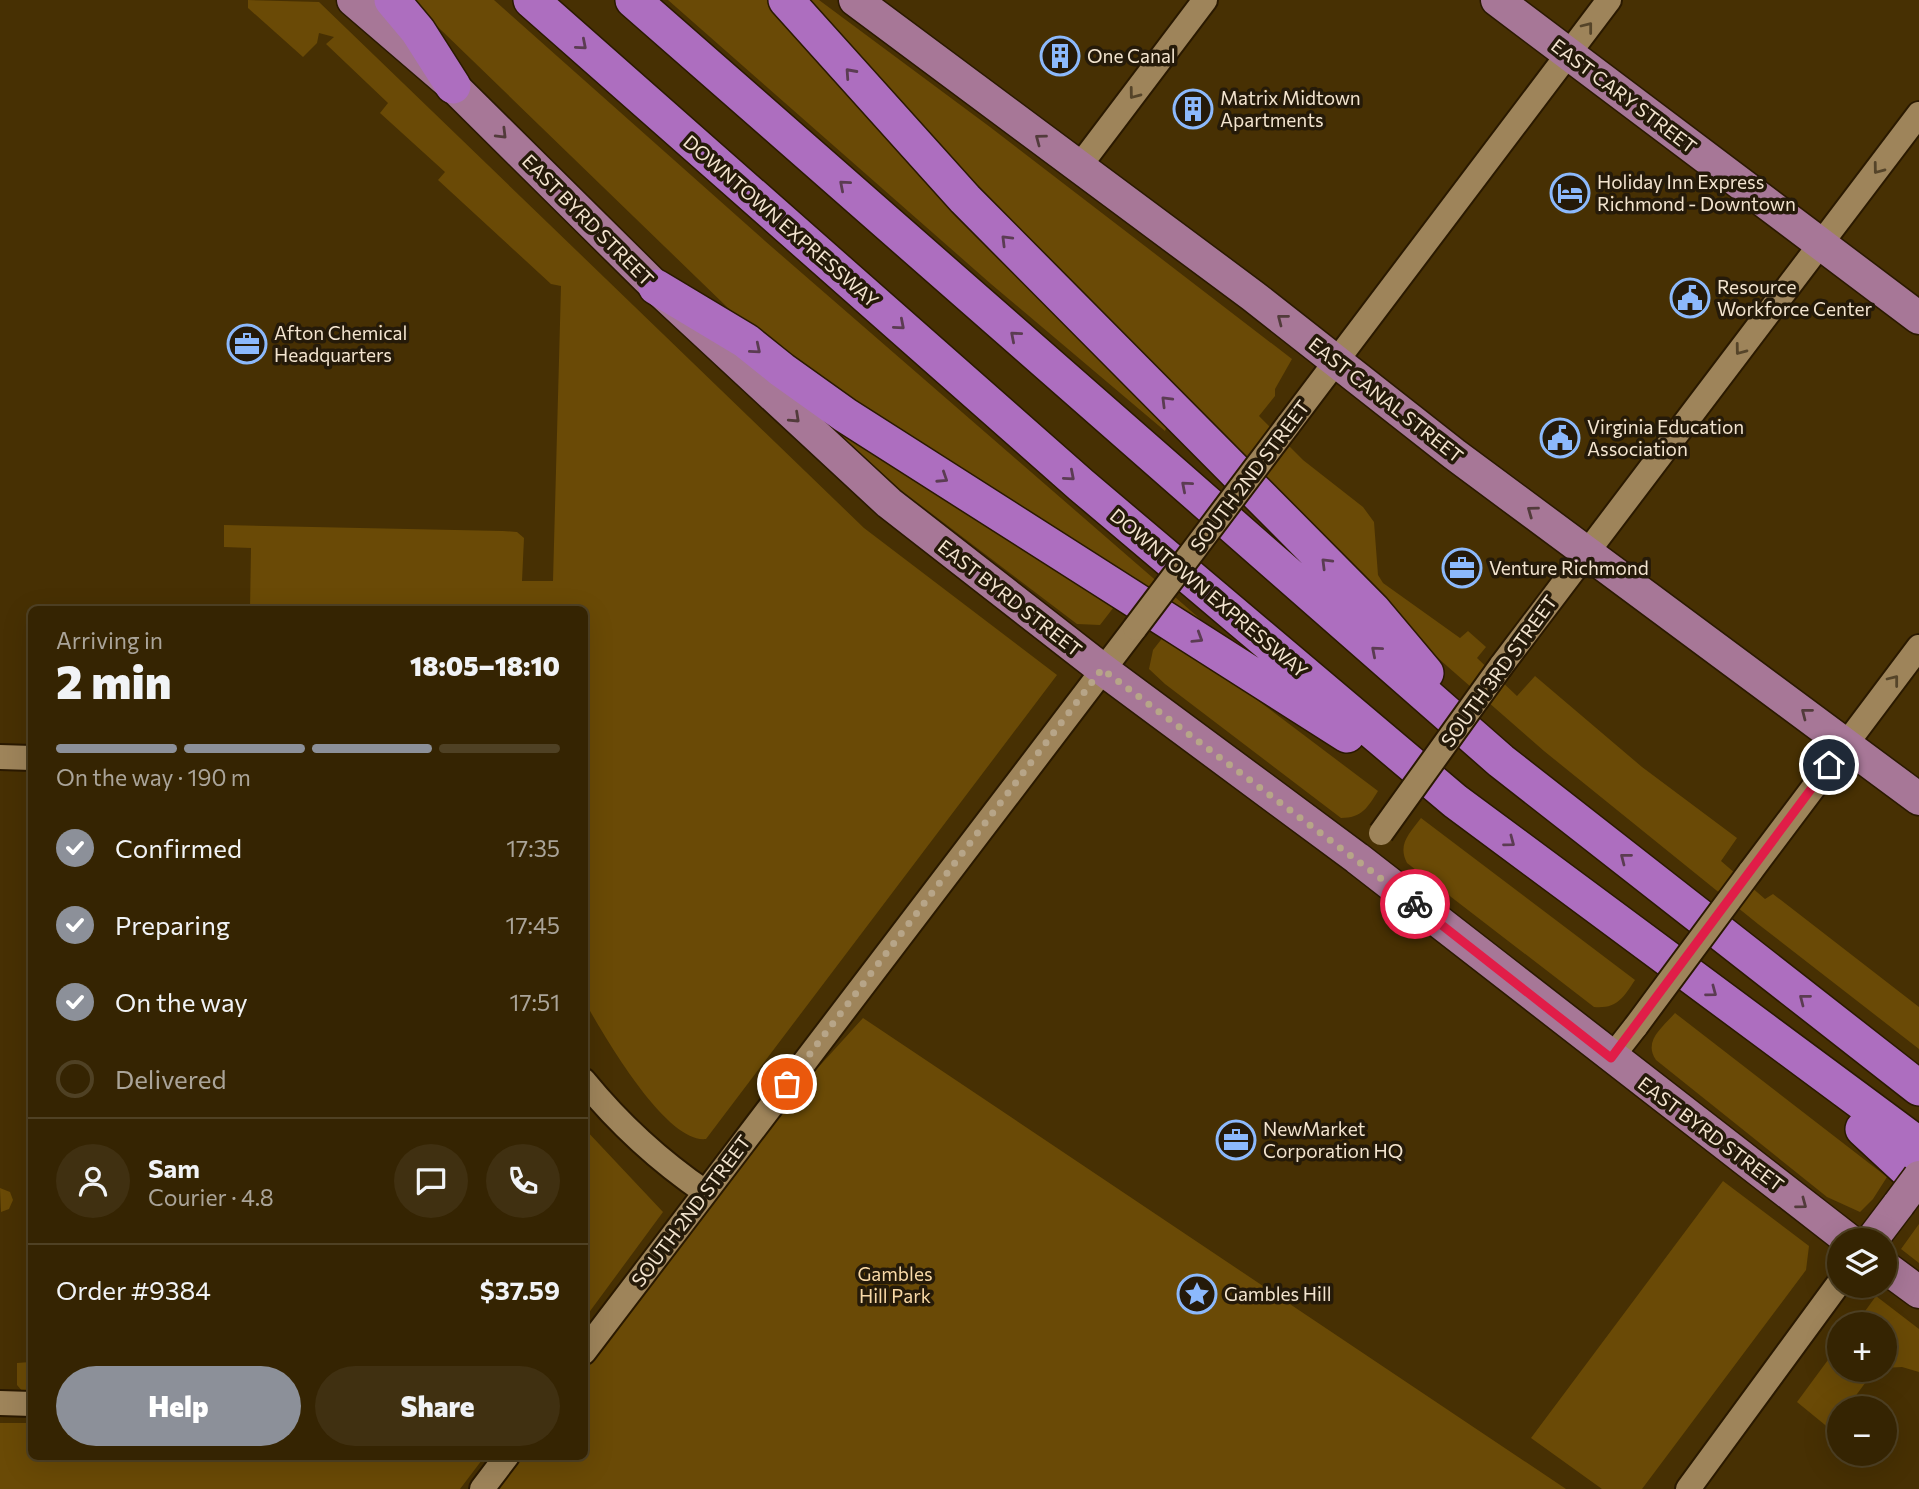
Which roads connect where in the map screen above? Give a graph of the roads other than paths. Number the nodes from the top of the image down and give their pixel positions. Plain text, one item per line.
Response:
1 (353, 0) edge
2 (392, 0) edge
3 (531, 0) edge
4 (633, 0) edge
5 (786, 0) edge
6 (855, 0) edge
7 (1205, 0) edge
8 (1497, 0) edge
9 (1609, 0) edge
10 (1568, 53) junction
11 (453, 86) junction
12 (1919, 114) edge
13 (1078, 168) junction
14 (1821, 244) junction
15 (656, 288) junction
16 (1919, 318) edge
17 (1335, 361) junction
18 (1588, 551) junction
19 (1919, 647) edge
20 (1102, 669) junction
21 (1845, 744) junction
22 (0, 757) edge
23 (28, 758) edge
24 (1501, 761) junction
25 (1919, 799) edge
26 (1455, 801) junction
27 (1357, 858) junction
28 (1857, 1041) junction
29 (1796, 1054) junction
30 (1611, 1058) junction
31 (1919, 1075) edge
32 (588, 1087) edge
33 (1919, 1088) edge
34 (1919, 1145) edge
35 (1912, 1187) edge
36 (705, 1192) junction
37 (1833, 1228) edge
38 (1881, 1228) edge
39 (1897, 1276) edge
40 (1919, 1292) edge
41 (1828, 1298) edge
42 (588, 1347) edge
43 (0, 1403) edge
44 (28, 1404) edge
45 (504, 1460) edge
46 (482, 1489) edge
47 (1688, 1489) edge

1 - 11 main road, EAST BYRD STREET
2 - 11 highway
3 -> 26 highway, DOWNTOWN EXPRESSWAY
24 -> 4 highway
24 -> 5 highway
13 -> 6 main road, EAST CANAL STREET
7 -> 13 street
8 - 10 main road, EAST CARY STREET
10 -> 9 street, SOUTH 2ND STREET
10 - 14 main road, EAST CARY STREET
10 - 17 street, SOUTH 2ND STREET
11 -> 15 main road, EAST BYRD STREET
12 -> 14 street, SOUTH 3RD STREET
17 -> 13 main road, EAST CANAL STREET
14 - 16 main road, EAST CARY STREET
14 -> 18 street, SOUTH 3RD STREET
15 -> 20 main road, EAST BYRD STREET
15 -> 26 highway
18 -> 17 main road, EAST CANAL STREET
17 - 20 street, SOUTH 2ND STREET, bridge
21 -> 18 main road, EAST CANAL STREET
18 - 27 street, SOUTH 3RD STREET, bridge
21 -> 19 street
20 - 27 main road, EAST BYRD STREET
20 - 36 street, SOUTH 2ND STREET
21 - 25 main road, EAST CANAL STREET
21 - 30 street, bridge
22 - 23 street
28 -> 24 highway
26 -> 29 highway, DOWNTOWN EXPRESSWAY
27 - 30 main road, EAST BYRD STREET
28 - 31 highway
28 - 33 highway
29 - 34 highway, DOWNTOWN EXPRESSWAY
29 - 35 highway
30 -> 37 main road, EAST BYRD STREET
32 - 36 street
35 - 38 main road
36 - 42 street, SOUTH 2ND STREET
39 - 40 main road
41 - 47 street
43 - 44 street
45 - 46 street

